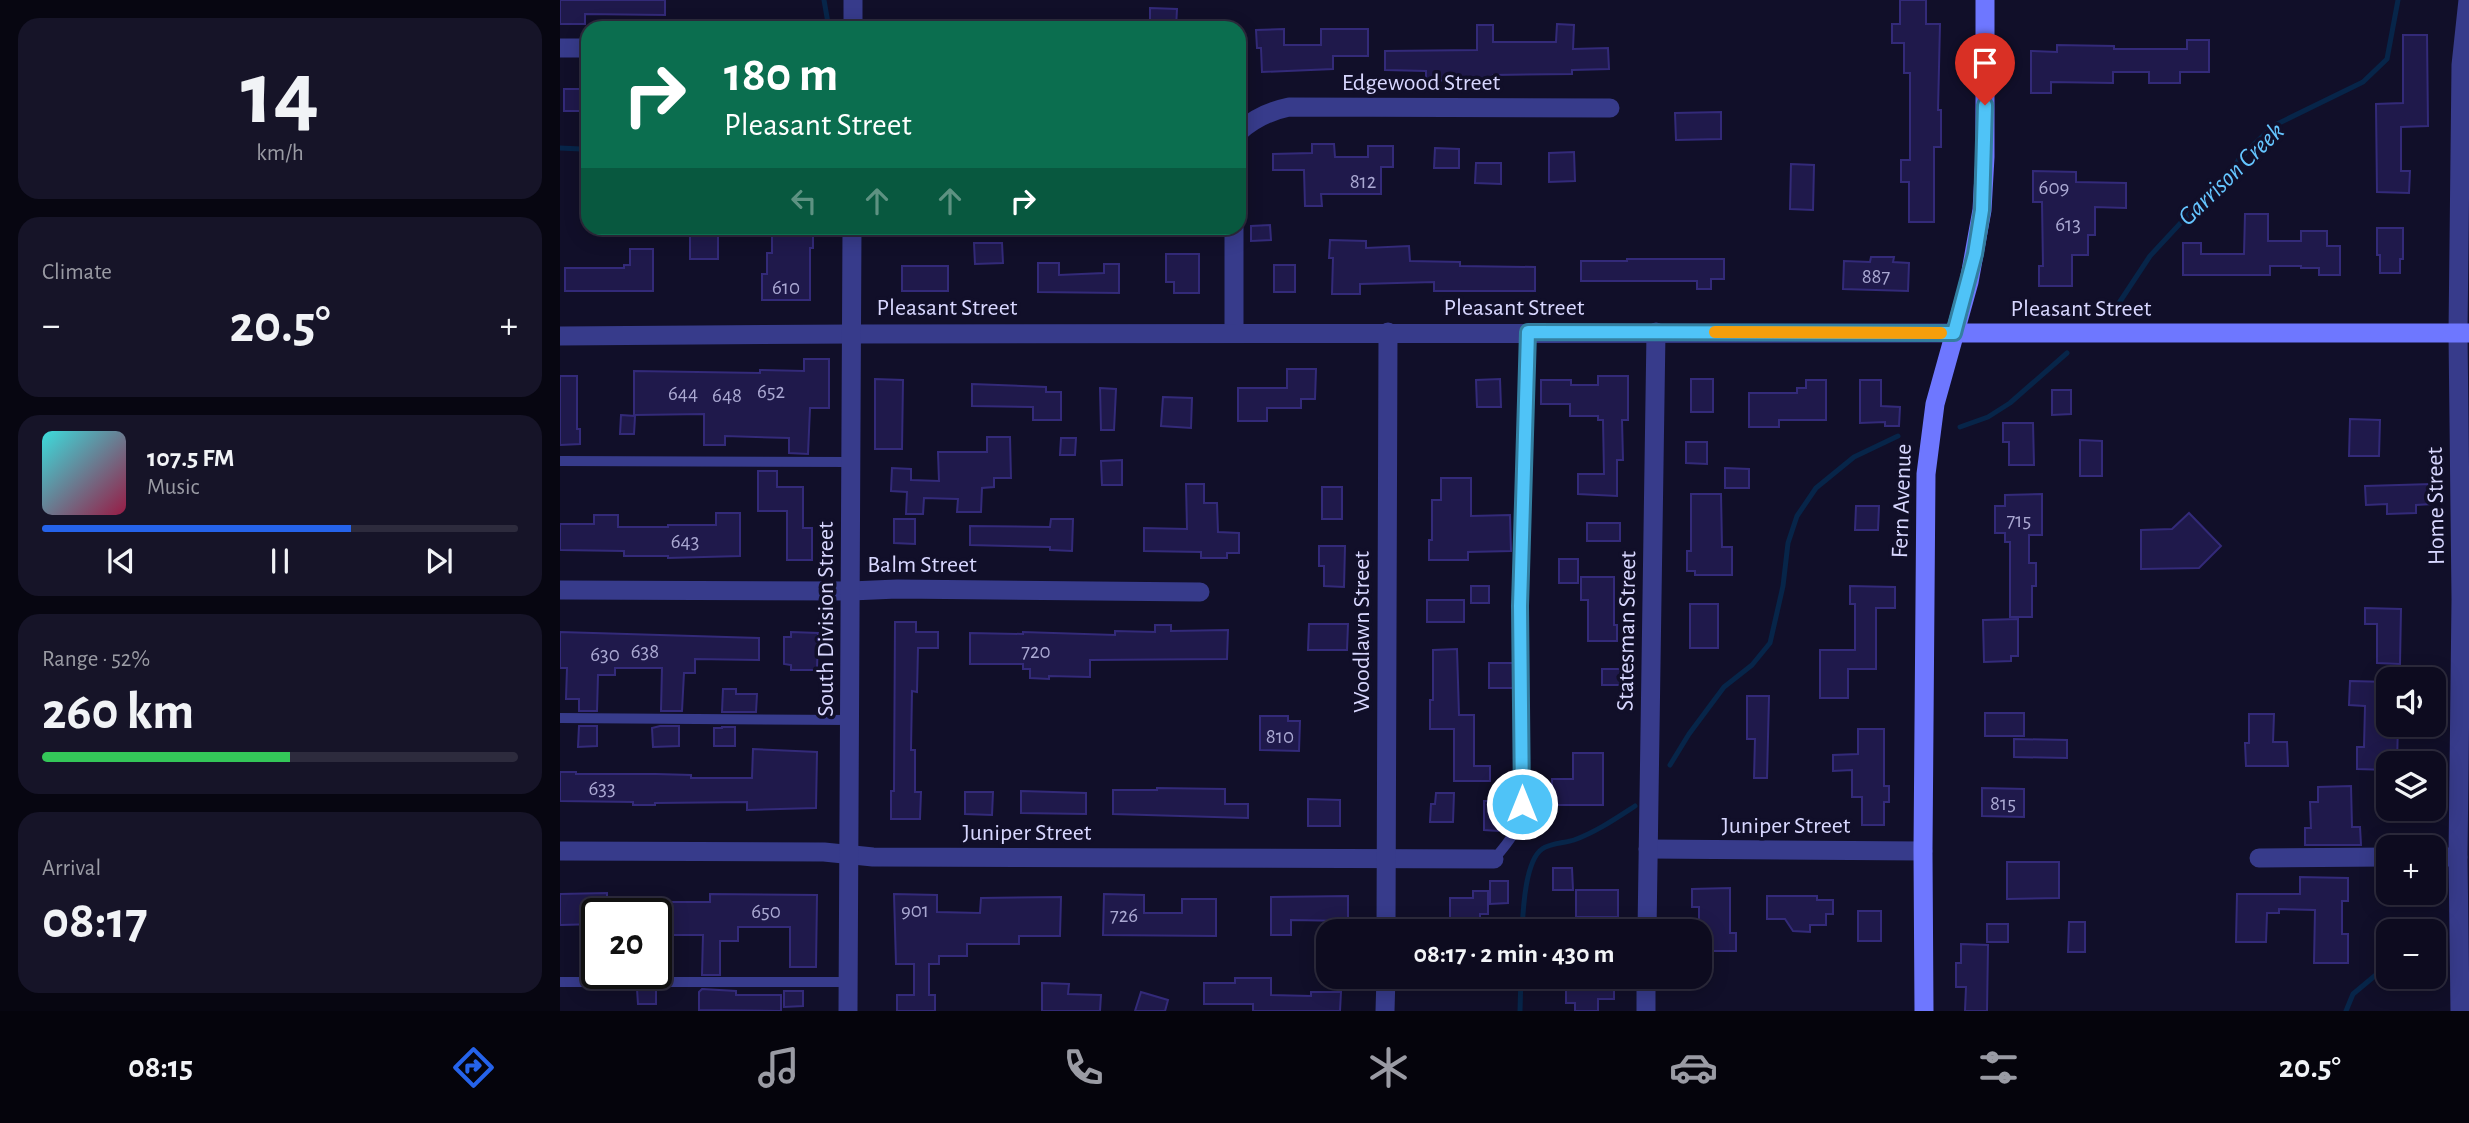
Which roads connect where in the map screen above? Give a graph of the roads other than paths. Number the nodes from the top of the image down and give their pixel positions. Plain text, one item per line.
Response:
1 (853, 0) edge
2 (1985, 0) edge
3 (2468, 0) edge
4 (853, 21) edge
5 (560, 48) edge
6 (581, 48) edge
7 (1609, 108) dead end
8 (1246, 127) edge
9 (852, 235) edge
10 (1234, 235) edge
11 (1234, 332) junction
12 (1388, 332) junction
13 (1528, 332) junction
14 (1656, 332) junction
15 (1954, 333) junction
16 (2464, 333) edge
17 (852, 334) junction
18 (560, 335) edge
19 (560, 461) edge
20 (851, 462) junction
21 (560, 590) edge
22 (851, 591) junction
23 (1200, 592) dead end
24 (2465, 599) edge
25 (560, 718) edge
26 (850, 720) junction
27 (1648, 849) junction
28 (560, 851) edge
29 (1923, 851) junction
30 (849, 854) junction
31 (2376, 857) edge
32 (2446, 857) edge
33 (2458, 857) junction
34 (1386, 858) junction
35 (2259, 858) dead end
36 (1494, 859) joint
37 (1386, 919) edge
38 (1647, 919) edge
39 (560, 982) edge
40 (849, 982) junction
41 (1385, 989) edge
42 (1646, 989) edge
43 (848, 1011) edge
44 (1385, 1011) edge
45 (1646, 1011) edge
46 (1924, 1011) edge
47 (2460, 1011) edge

1 - 4 street
2 - 15 main road, Fern Avenue
3 - 16 street, Home Street
5 - 6 street
7 - 8 street, Edgewood Street
9 - 17 street, South Division Street
10 - 11 street
11 - 12 street, Pleasant Street
11 - 17 street, Pleasant Street
12 - 13 street, Pleasant Street
12 - 34 street, Woodlawn Street
13 - 14 street, Pleasant Street
13 - 36 lane
14 - 15 street, Pleasant Street
14 - 27 street, Statesman Street
15 - 16 main road, Pleasant Street
15 - 29 main road, Fern Avenue
16 - 24 street, Home Street
17 - 18 street, Pleasant Street
17 - 20 street, South Division Street
19 - 20 lane
20 - 22 street, South Division Street
21 - 22 street, Balm Street
22 - 23 street, Balm Street
22 - 26 street, South Division Street
24 - 33 street, Home Street
25 - 26 lane
26 - 30 street, South Division Street
27 - 29 street, Juniper Street
27 - 38 street, Statesman Street
28 - 30 street, Juniper Street
29 - 46 main road, Fern Avenue
30 - 34 street, Juniper Street
30 - 40 street, South Division Street
31 - 35 street
32 - 33 street
33 - 47 street, Home Street
34 - 36 street, Juniper Street
34 - 37 street, Woodlawn Street
39 - 40 lane
40 - 43 street, South Division Street
41 - 44 street
42 - 45 street

